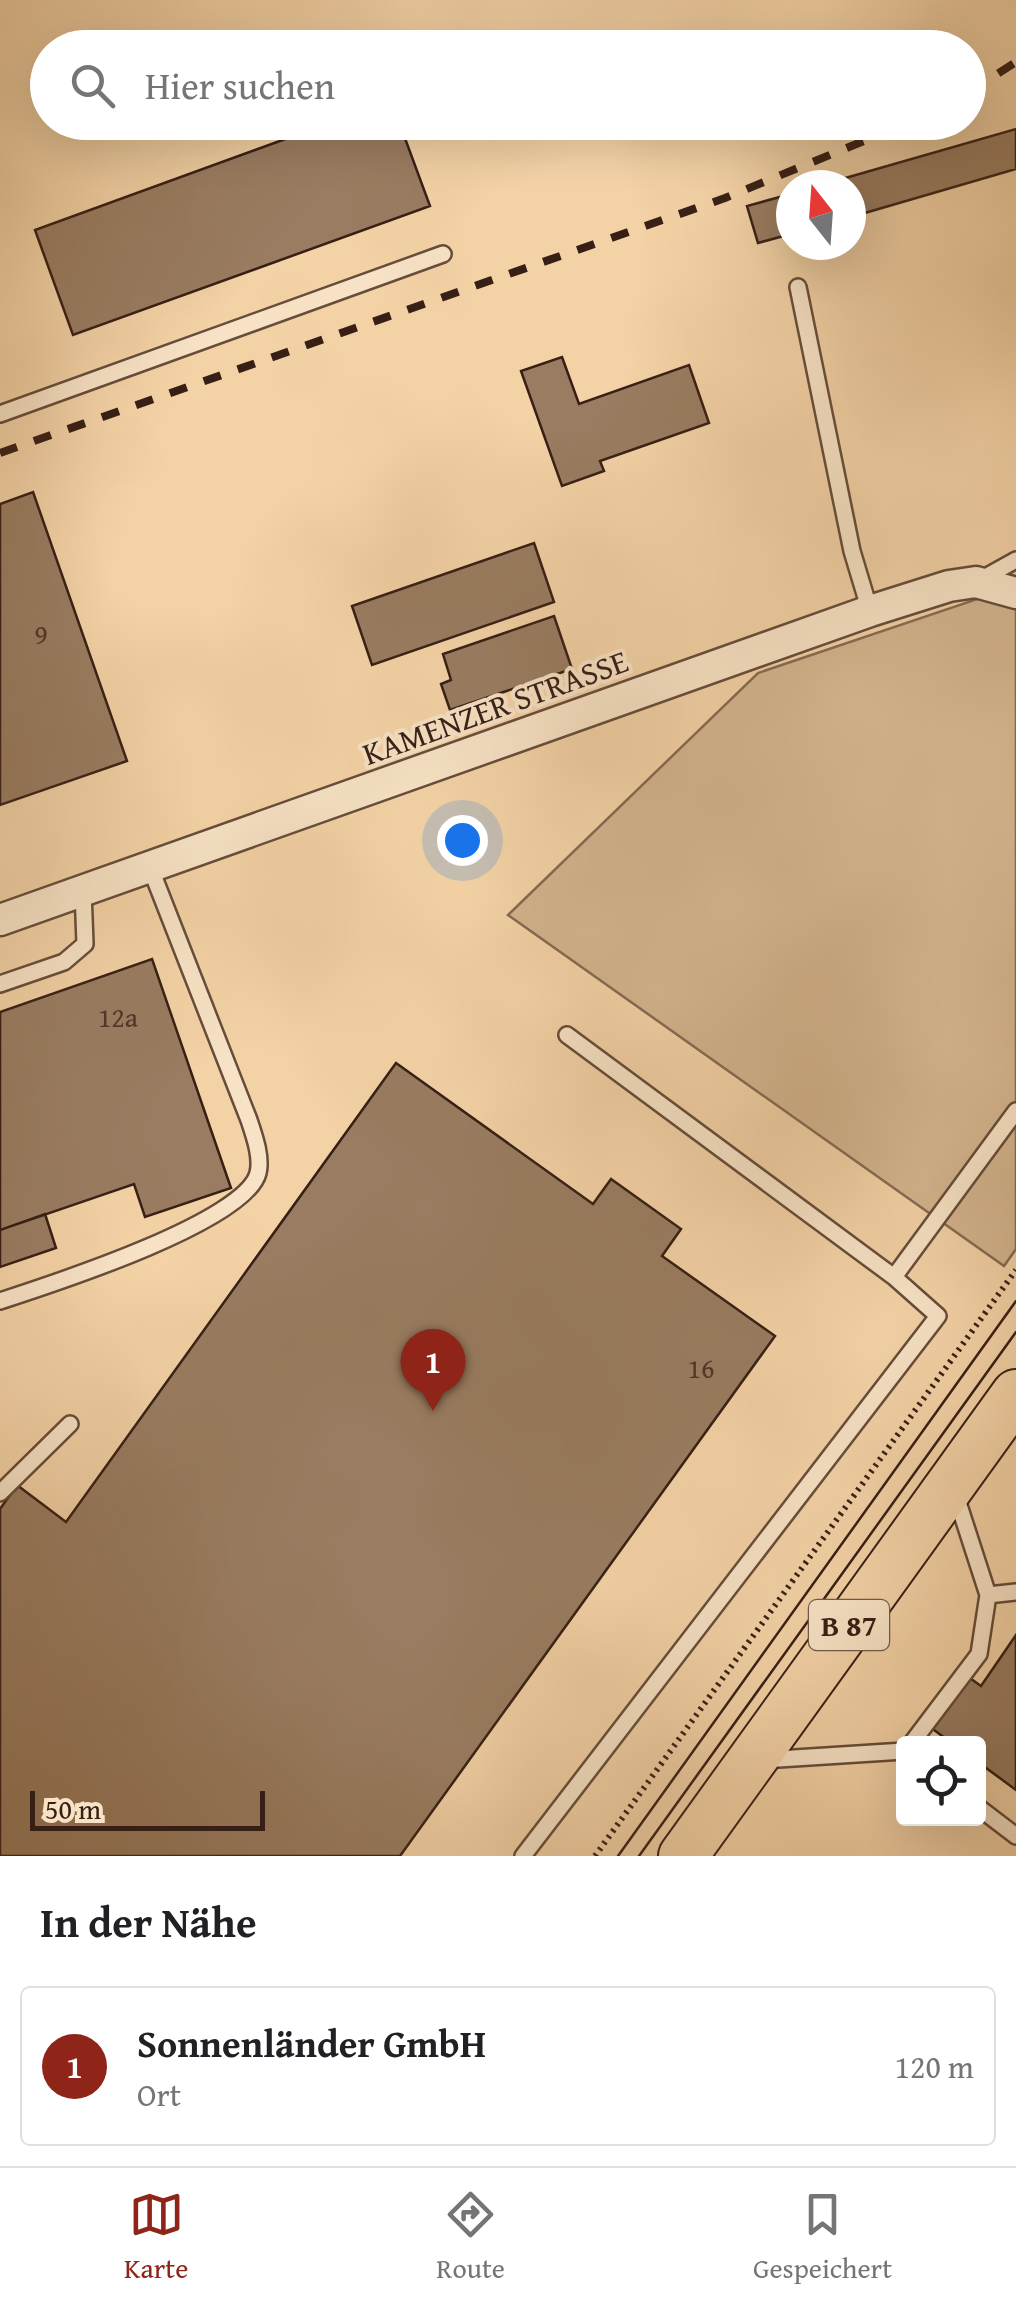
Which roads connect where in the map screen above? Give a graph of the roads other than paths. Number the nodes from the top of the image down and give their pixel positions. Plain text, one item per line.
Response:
1 (443, 254) dead end
2 (798, 287) dead end
3 (0, 414) edge
4 (1016, 560) edge
5 (976, 582) junction
6 (1016, 593) edge
7 (870, 610) junction
8 (150, 867) junction
9 (83, 890) junction
10 (0, 920) edge
11 (0, 984) edge
12 (567, 1035) dead end
13 (1016, 1112) edge
14 (894, 1278) junction
15 (0, 1301) edge
16 (1016, 1394) edge
17 (70, 1424) dead end
18 (952, 1484) junction
19 (0, 1493) edge
20 (1016, 1592) edge
21 (988, 1595) junction
22 (979, 1654) junction
23 (995, 1665) dead end
24 (917, 1736) edge
25 (896, 1752) edge
26 (749, 1761) junction
27 (986, 1813) edge
28 (1016, 1836) edge
29 (523, 1856) edge
30 (683, 1856) edge

1 - 3 lane
2 - 7 lane
4 - 5 lane
5 - 6 street, KAMENZER STRASSE
5 - 7 street, KAMENZER STRASSE
7 - 8 street, KAMENZER STRASSE
8 - 9 street, KAMENZER STRASSE
8 - 15 lane
9 - 10 street, KAMENZER STRASSE
9 - 11 lane
12 - 14 lane
13 - 14 lane
14 - 29 lane
16 - 18 main road, B 87
17 - 19 lane
18 - 21 lane
18 - 26 main road, B 87
20 - 21 lane
21 - 22 lane
22 - 23 lane
22 - 24 lane
25 - 26 lane
26 - 30 main road, B 87
27 - 28 lane

